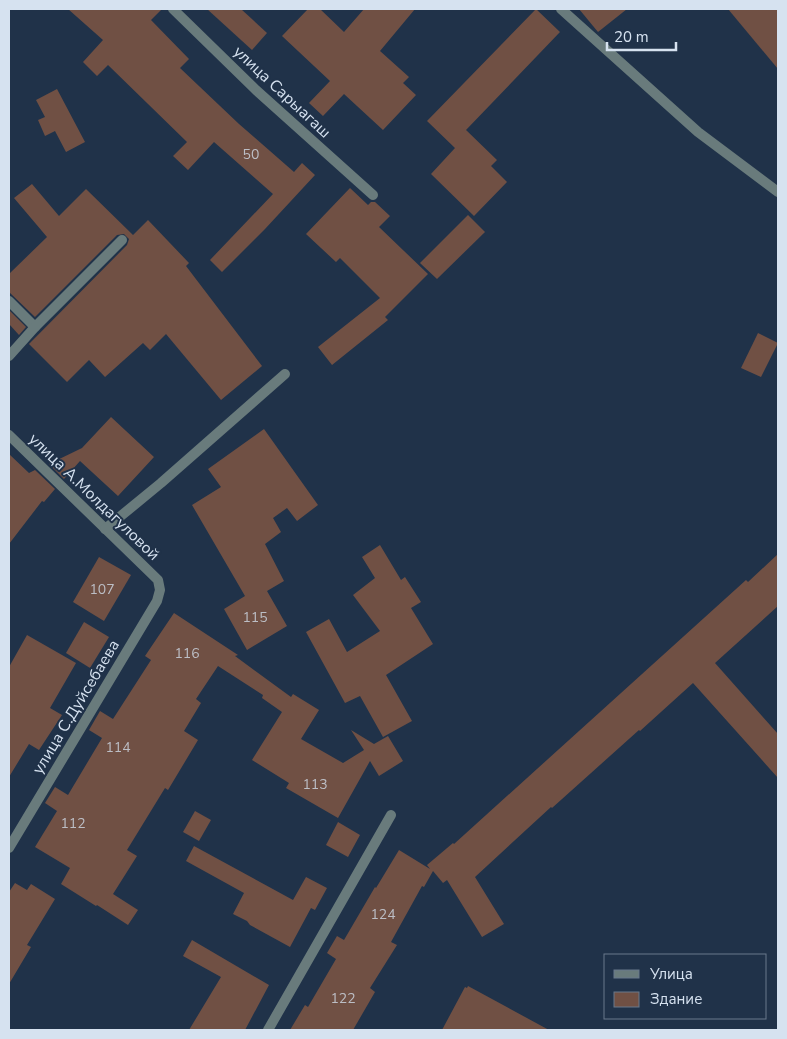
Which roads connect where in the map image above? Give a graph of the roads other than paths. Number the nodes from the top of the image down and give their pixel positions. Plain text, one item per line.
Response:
1 (173, 9) edge
2 (561, 9) edge
3 (778, 192) edge
4 (373, 195) dead end
5 (122, 240) dead end
6 (9, 301) edge
7 (35, 328) junction
8 (9, 356) edge
9 (285, 374) dead end
10 (9, 435) edge
11 (105, 528) junction
12 (158, 580) joint
13 (391, 815) dead end
14 (9, 848) edge
15 (268, 1030) edge

1 - 4 street, улица Сарыагаш
2 - 3 street
5 - 7 street
6 - 7 street
7 - 8 street
9 - 11 street
10 - 11 street, улица А.Молдагуловой
11 - 12 street, улица А.Молдагуловой
12 - 14 street, улица С.Дуйсебаева
13 - 15 street

